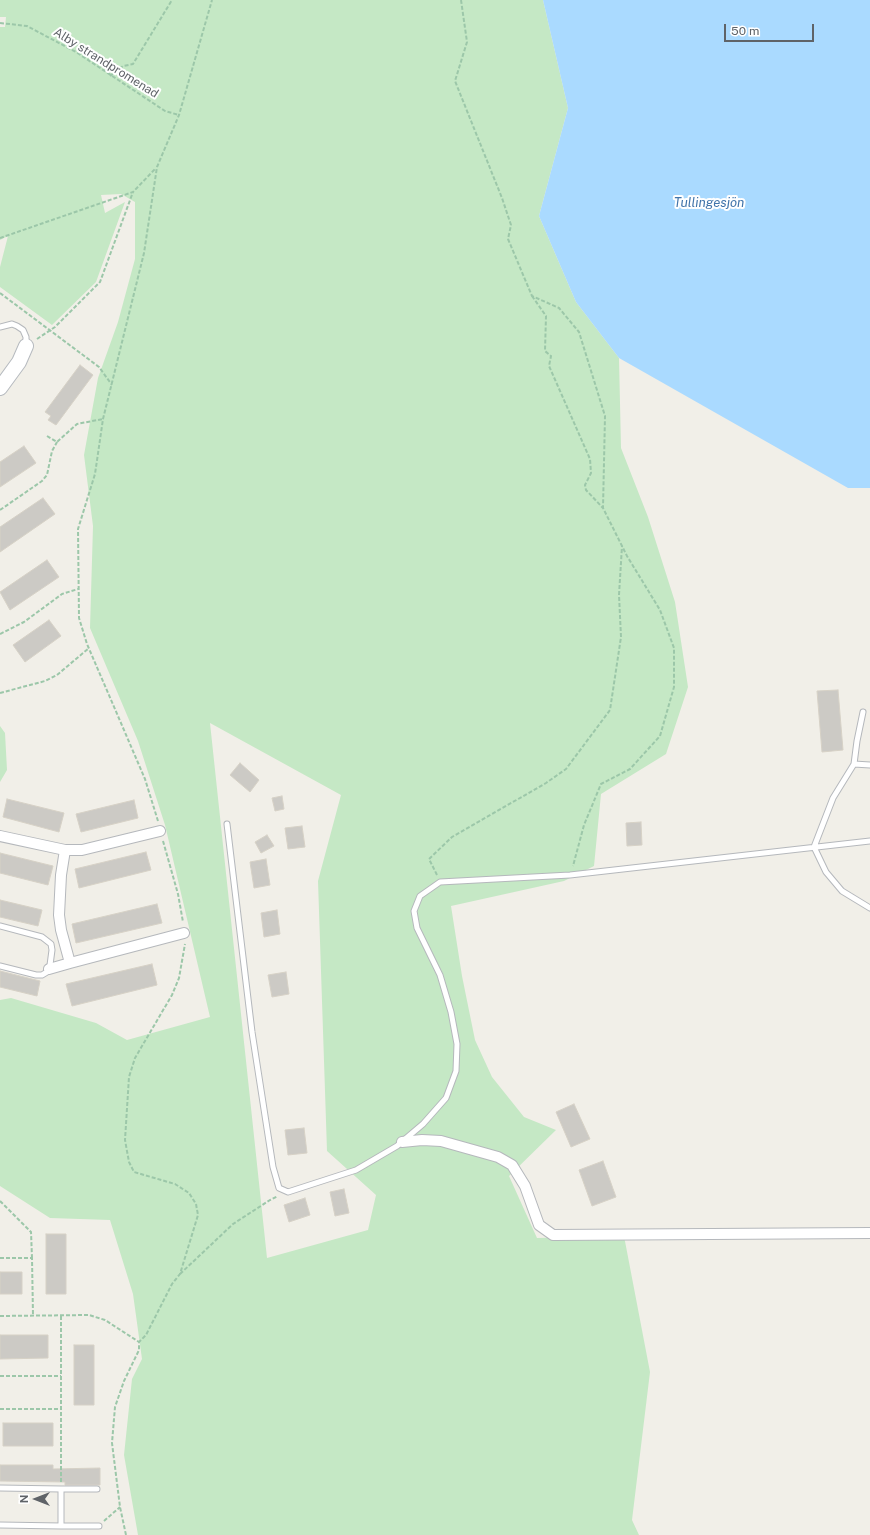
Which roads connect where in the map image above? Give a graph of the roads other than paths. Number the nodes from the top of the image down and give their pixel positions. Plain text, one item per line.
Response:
1 (0, 326) edge
2 (26, 346) joint
3 (0, 388) edge
4 (863, 712) dead end
5 (854, 764) junction
6 (870, 765) edge
7 (227, 824) dead end
8 (160, 831) road end
9 (0, 836) edge
10 (870, 841) edge
11 (814, 847) junction
12 (65, 850) junction
13 (870, 908) edge
14 (0, 926) edge
15 (184, 933) road end
16 (70, 963) junction
17 (0, 966) edge
18 (49, 969) junction
19 (402, 1142) junction
20 (870, 1233) edge
21 (0, 1488) edge
22 (61, 1489) junction
23 (96, 1489) dead end
24 (0, 1525) edge
25 (61, 1526) junction
26 (98, 1526) road end

1 - 2 lane
2 - 3 street
4 - 5 lane
5 - 6 lane
5 - 11 lane
7 - 19 lane
8 - 12 street
9 - 12 street
10 - 11 lane
11 - 13 lane
11 - 19 lane
12 - 16 street
14 - 18 lane
15 - 16 street
16 - 18 street
17 - 18 lane
19 - 20 street
21 - 22 lane
22 - 23 lane
22 - 25 lane
24 - 25 lane
25 - 26 lane

